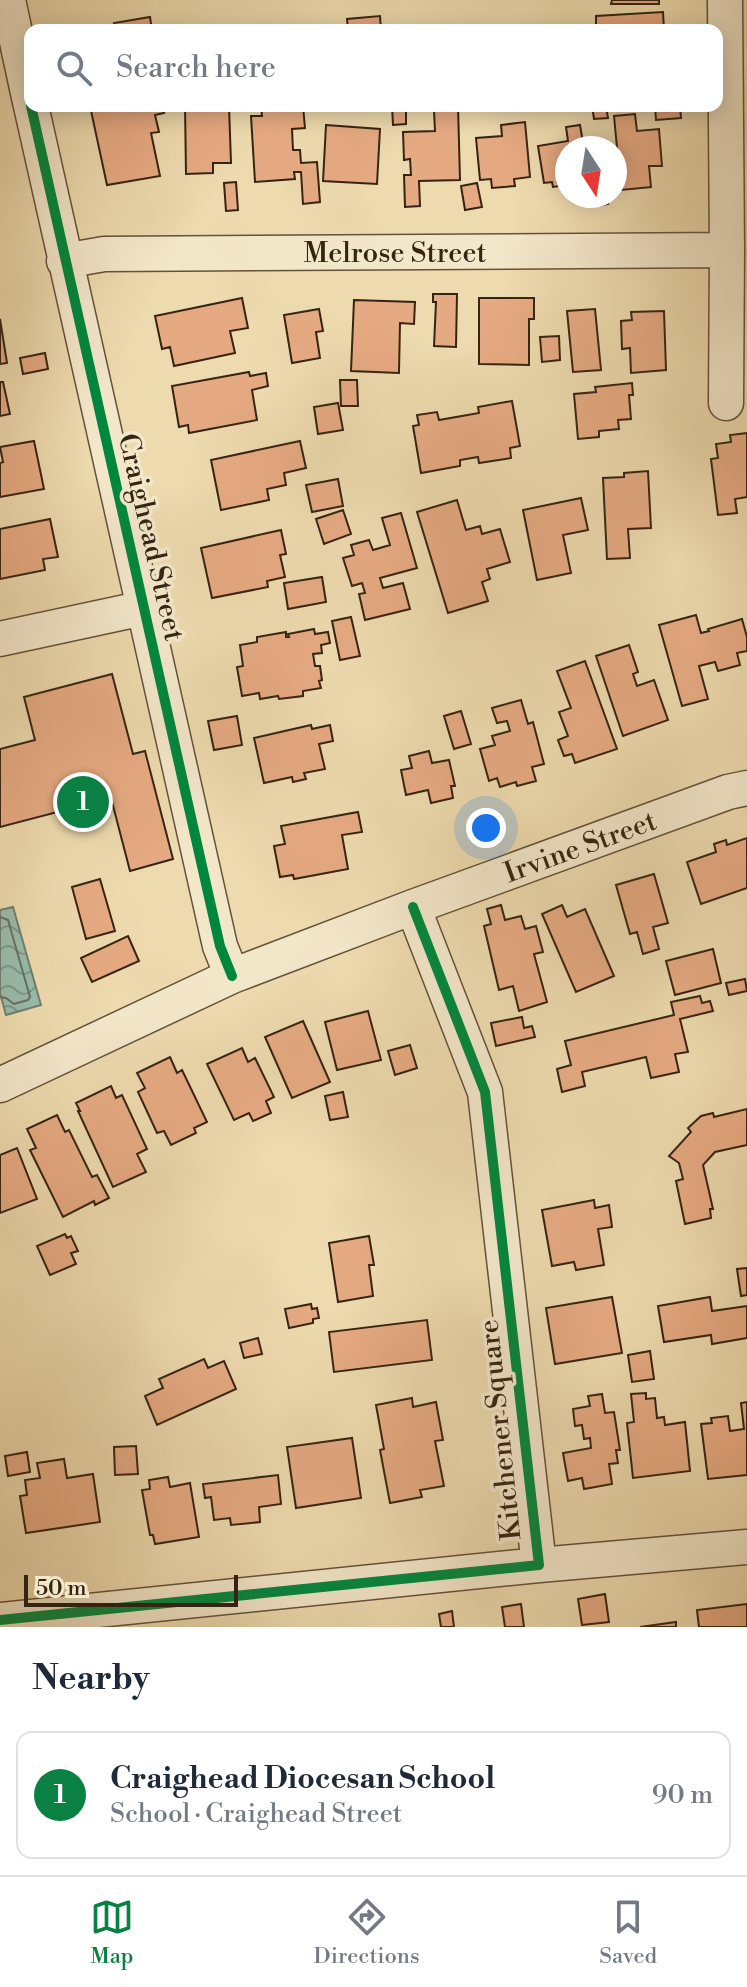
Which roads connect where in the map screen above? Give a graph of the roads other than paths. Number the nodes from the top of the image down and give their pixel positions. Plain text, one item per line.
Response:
1 (8, 0) edge
2 (725, 0) edge
3 (24, 76) edge
4 (32, 112) edge
5 (727, 250) junction
6 (64, 261) junction
7 (726, 403) dead end
8 (144, 608) junction
9 (0, 639) edge
10 (747, 788) edge
11 (413, 907) junction
12 (232, 976) junction
13 (0, 1085) edge
14 (747, 1547) edge
15 (539, 1565) junction
16 (0, 1620) edge

1 - 3 street, Craighead Street
2 - 5 street
4 - 6 street, Craighead Street
5 - 6 street, Melrose Street
5 - 7 street
6 - 8 street, Craighead Street
8 - 9 street
8 - 12 street, Craighead Street
10 - 11 street, Irvine Street
11 - 12 street
11 - 15 street, Kitchener Square
12 - 13 street
14 - 15 street
15 - 16 street, Kitchener Square

